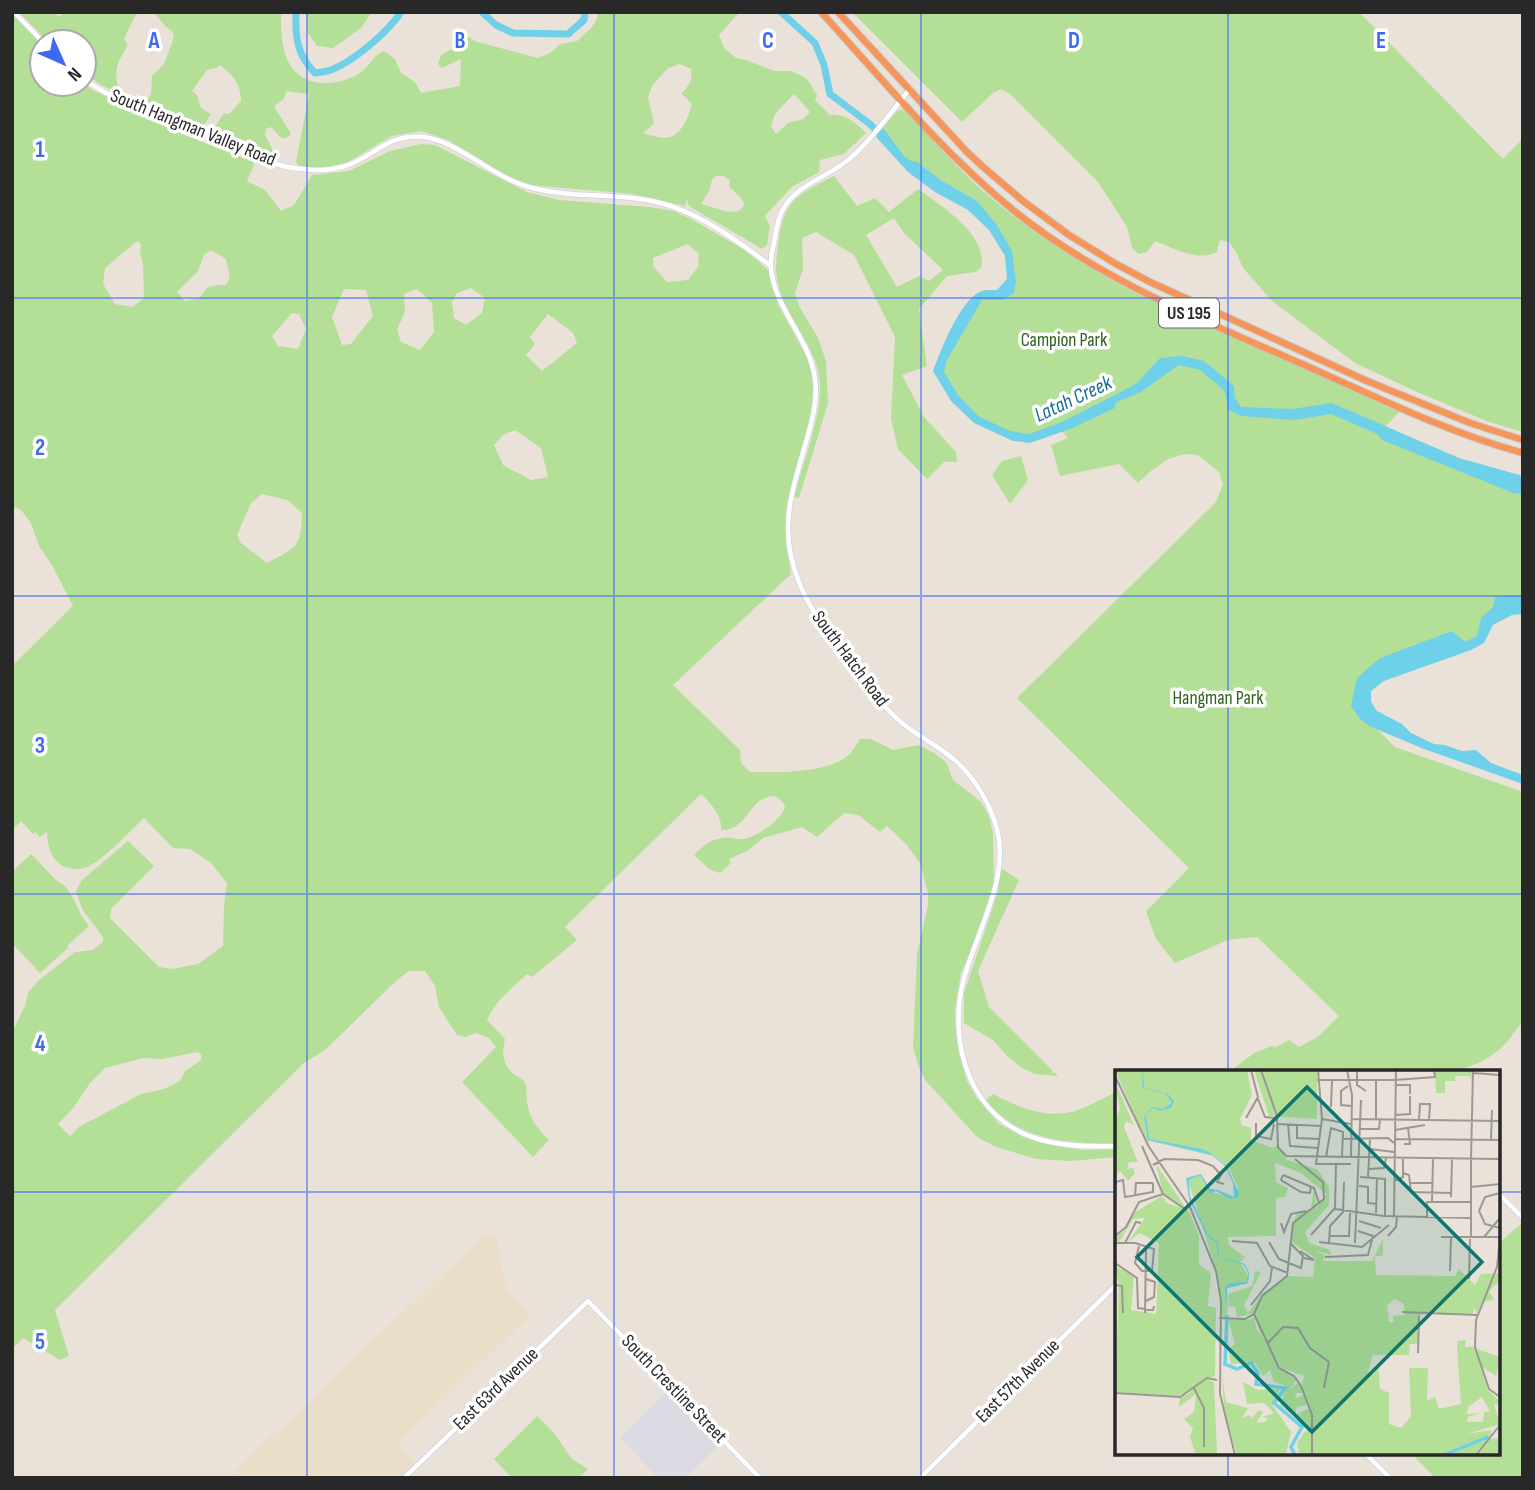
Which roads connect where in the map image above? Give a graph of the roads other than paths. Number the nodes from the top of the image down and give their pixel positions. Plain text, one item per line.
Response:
1 (14, 12) edge
2 (821, 12) edge
3 (838, 12) edge
4 (29, 28) edge
5 (98, 88) edge
6 (910, 89) junction
7 (901, 99) junction
8 (771, 266) junction
9 (1523, 440) edge
10 (1523, 453) edge
11 (1115, 1146) edge
12 (1500, 1195) edge
13 (1523, 1218) edge
14 (1115, 1286) edge
15 (588, 1301) joint
16 (1367, 1455) edge
17 (404, 1478) edge
18 (760, 1478) edge
19 (920, 1478) edge
20 (1390, 1478) edge

1 - 4 main road
2 - 7 highway, US 195
3 - 6 highway, US 195
5 - 8 main road, South Hangman Valley Road
6 - 7 main road, South Hatch Road
6 - 9 highway, US 195
7 - 8 main road, South Hatch Road
7 - 10 highway, US 195
8 - 11 main road, South Hatch Road
12 - 13 main road
14 - 19 main road, East 57th Avenue
15 - 17 main road, East 63rd Avenue
15 - 18 main road, South Crestline Street
16 - 20 main road

